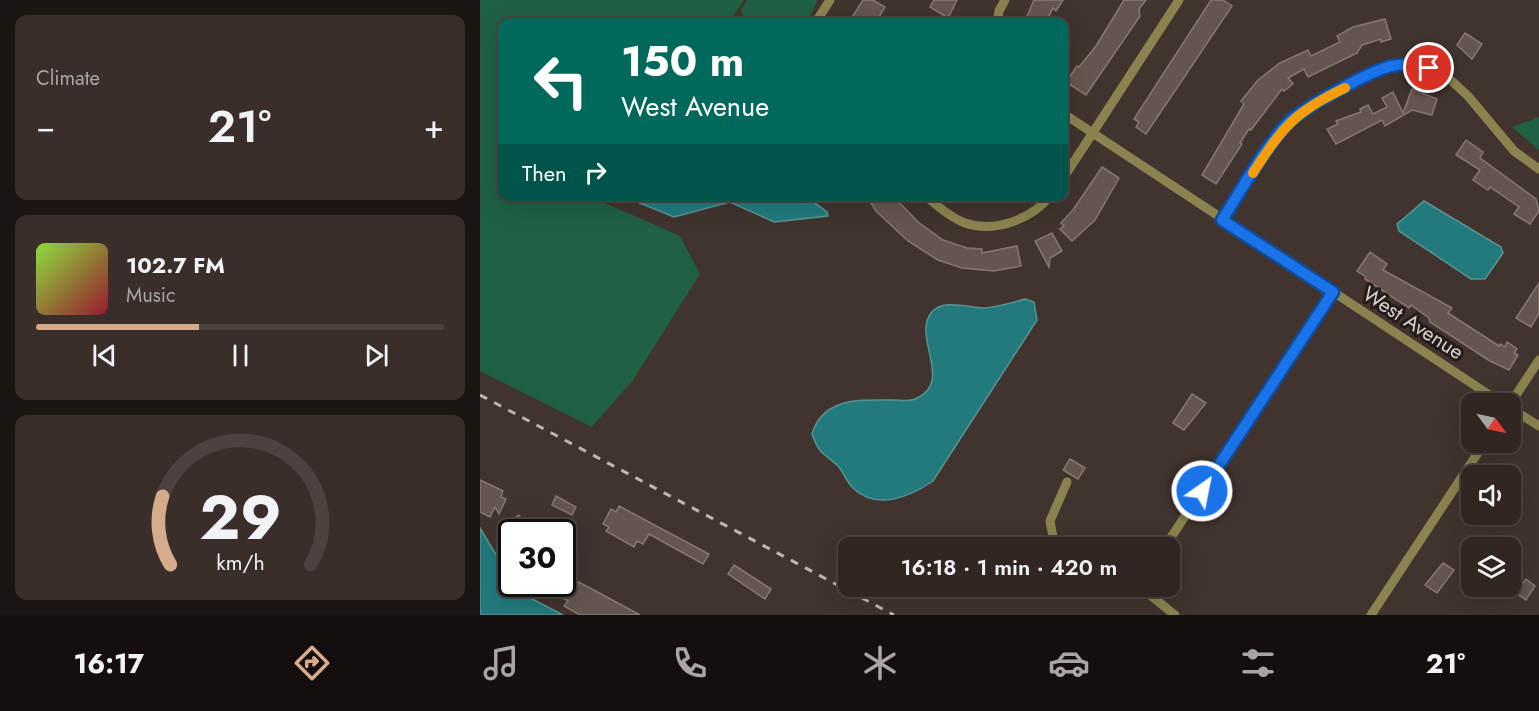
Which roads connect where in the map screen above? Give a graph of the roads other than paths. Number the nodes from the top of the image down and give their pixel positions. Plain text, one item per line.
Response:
1 (830, 0) edge
2 (1005, 0) edge
3 (1179, 0) edge
4 (819, 18) edge
5 (998, 18) edge
6 (1068, 117) edge
7 (1092, 133) junction
8 (1539, 169) edge
9 (1068, 171) edge
10 (932, 201) edge
11 (1046, 201) edge
12 (1222, 220) junction
13 (1333, 292) junction
14 (1539, 360) edge
15 (1486, 393) edge
16 (1517, 393) edge
17 (1521, 415) edge
18 (1539, 426) edge
19 (1478, 453) edge
20 (1067, 482) dead end
21 (1053, 537) edge
22 (1171, 537) edge
23 (1157, 597) edge
24 (1175, 615) edge
25 (1371, 615) edge

1 - 4 street
2 - 5 street
3 - 7 street
6 - 7 street, West Avenue
7 - 9 street
7 - 12 street, West Avenue
8 - 12 street
10 - 11 street
12 - 13 street, West Avenue
13 - 15 street, West Avenue
13 - 22 street
14 - 16 street
17 - 18 street
19 - 25 street
20 - 21 street
23 - 24 street

